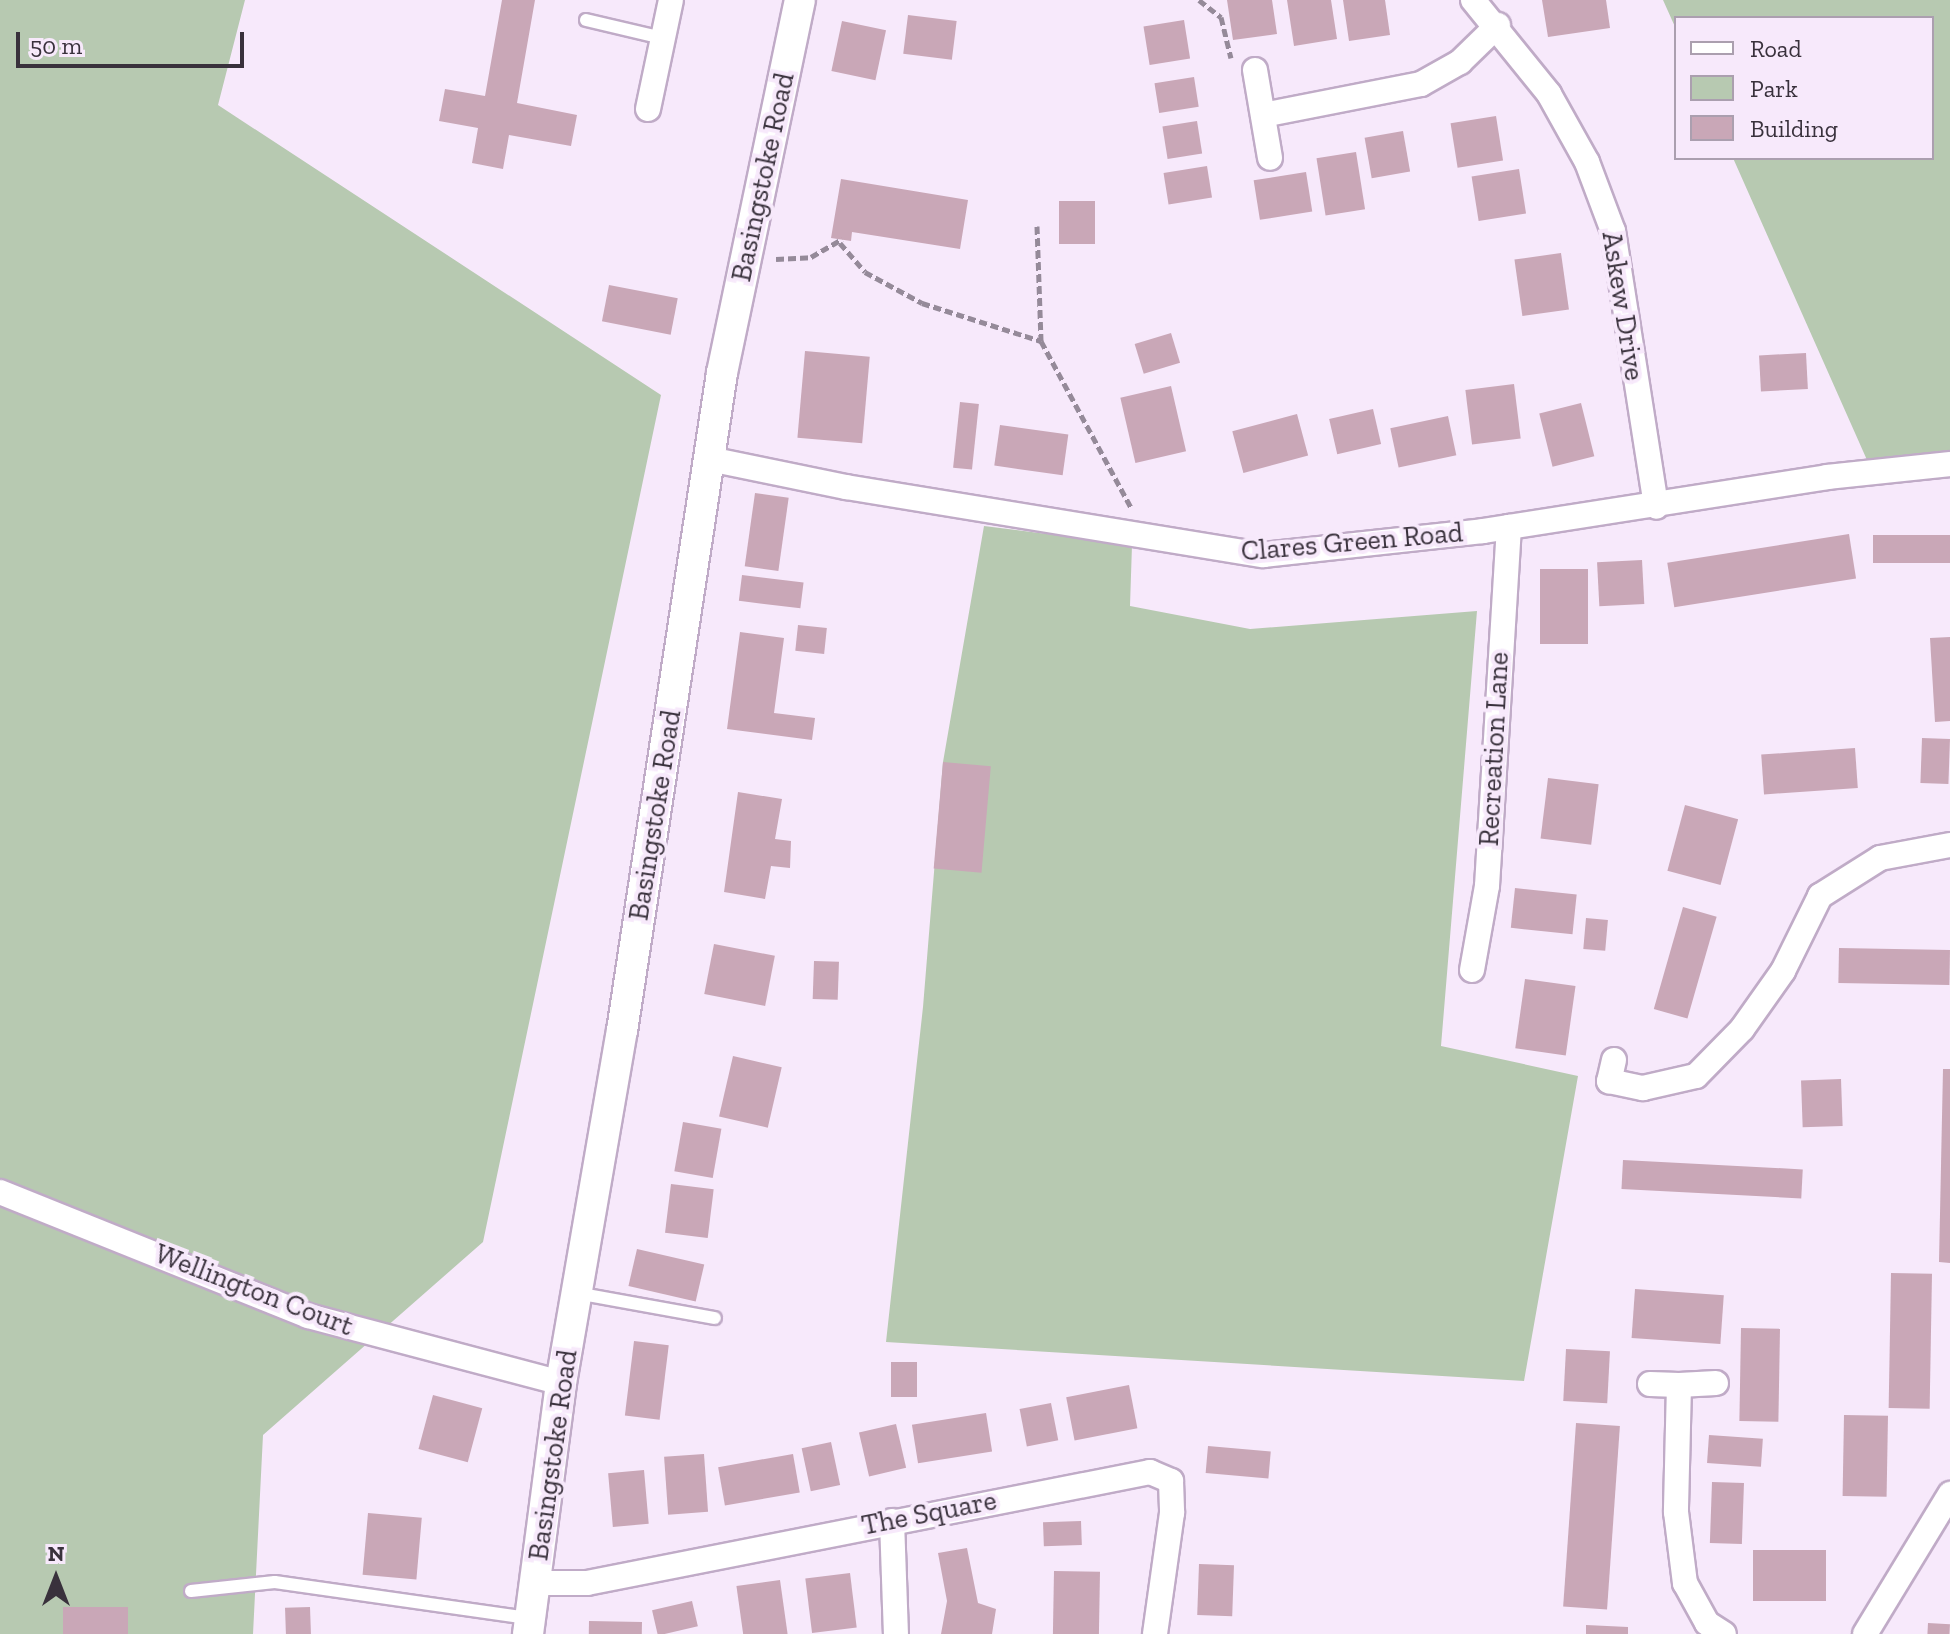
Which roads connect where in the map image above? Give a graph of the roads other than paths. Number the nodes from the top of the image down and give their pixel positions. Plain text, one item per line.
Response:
1 (671, 0) edge
2 (800, 0) edge
3 (1473, 0) edge
4 (586, 20) dead end
5 (1498, 25) junction
6 (663, 38) junction
7 (1255, 70) road end
8 (648, 109) dead end
9 (1263, 115) junction
10 (1270, 158) dead end
11 (709, 459) junction
12 (1950, 464) edge
13 (1656, 507) junction
14 (1509, 527) junction
15 (1950, 845) edge
16 (1472, 970) dead end
17 (1608, 1080) dead end
18 (0, 1192) edge
19 (576, 1293) junction
20 (715, 1318) dead end
21 (561, 1383) junction
22 (1716, 1383) dead end
23 (1650, 1384) dead end
24 (1679, 1385) junction
25 (1950, 1494) edge
26 (892, 1521) junction
27 (1941, 1527) edge
28 (535, 1583) junction
29 (191, 1591) dead end
30 (530, 1626) edge
31 (896, 1634) edge
32 (1155, 1634) edge
33 (1724, 1634) edge
34 (1865, 1634) edge

1 - 6 street
2 - 11 street, Basingstoke Road
3 - 5 street, Askew Drive
4 - 6 lane
5 - 9 street
5 - 13 street, Askew Drive
6 - 8 street
7 - 9 street
9 - 10 street
11 - 14 street, Clares Green Road
11 - 19 street, Basingstoke Road
12 - 13 street, Clares Green Road
13 - 14 street, Clares Green Road
14 - 16 street, Recreation Lane
15 - 17 street
18 - 21 street, Wellington Court
19 - 20 lane
19 - 21 street, Basingstoke Road
21 - 28 street, Basingstoke Road
22 - 24 street
23 - 24 street
24 - 33 street
25 - 27 street
26 - 28 street, The Square
26 - 31 street
26 - 32 street, The Square
27 - 34 street
28 - 30 street, Basingstoke Road
29 - 30 lane

